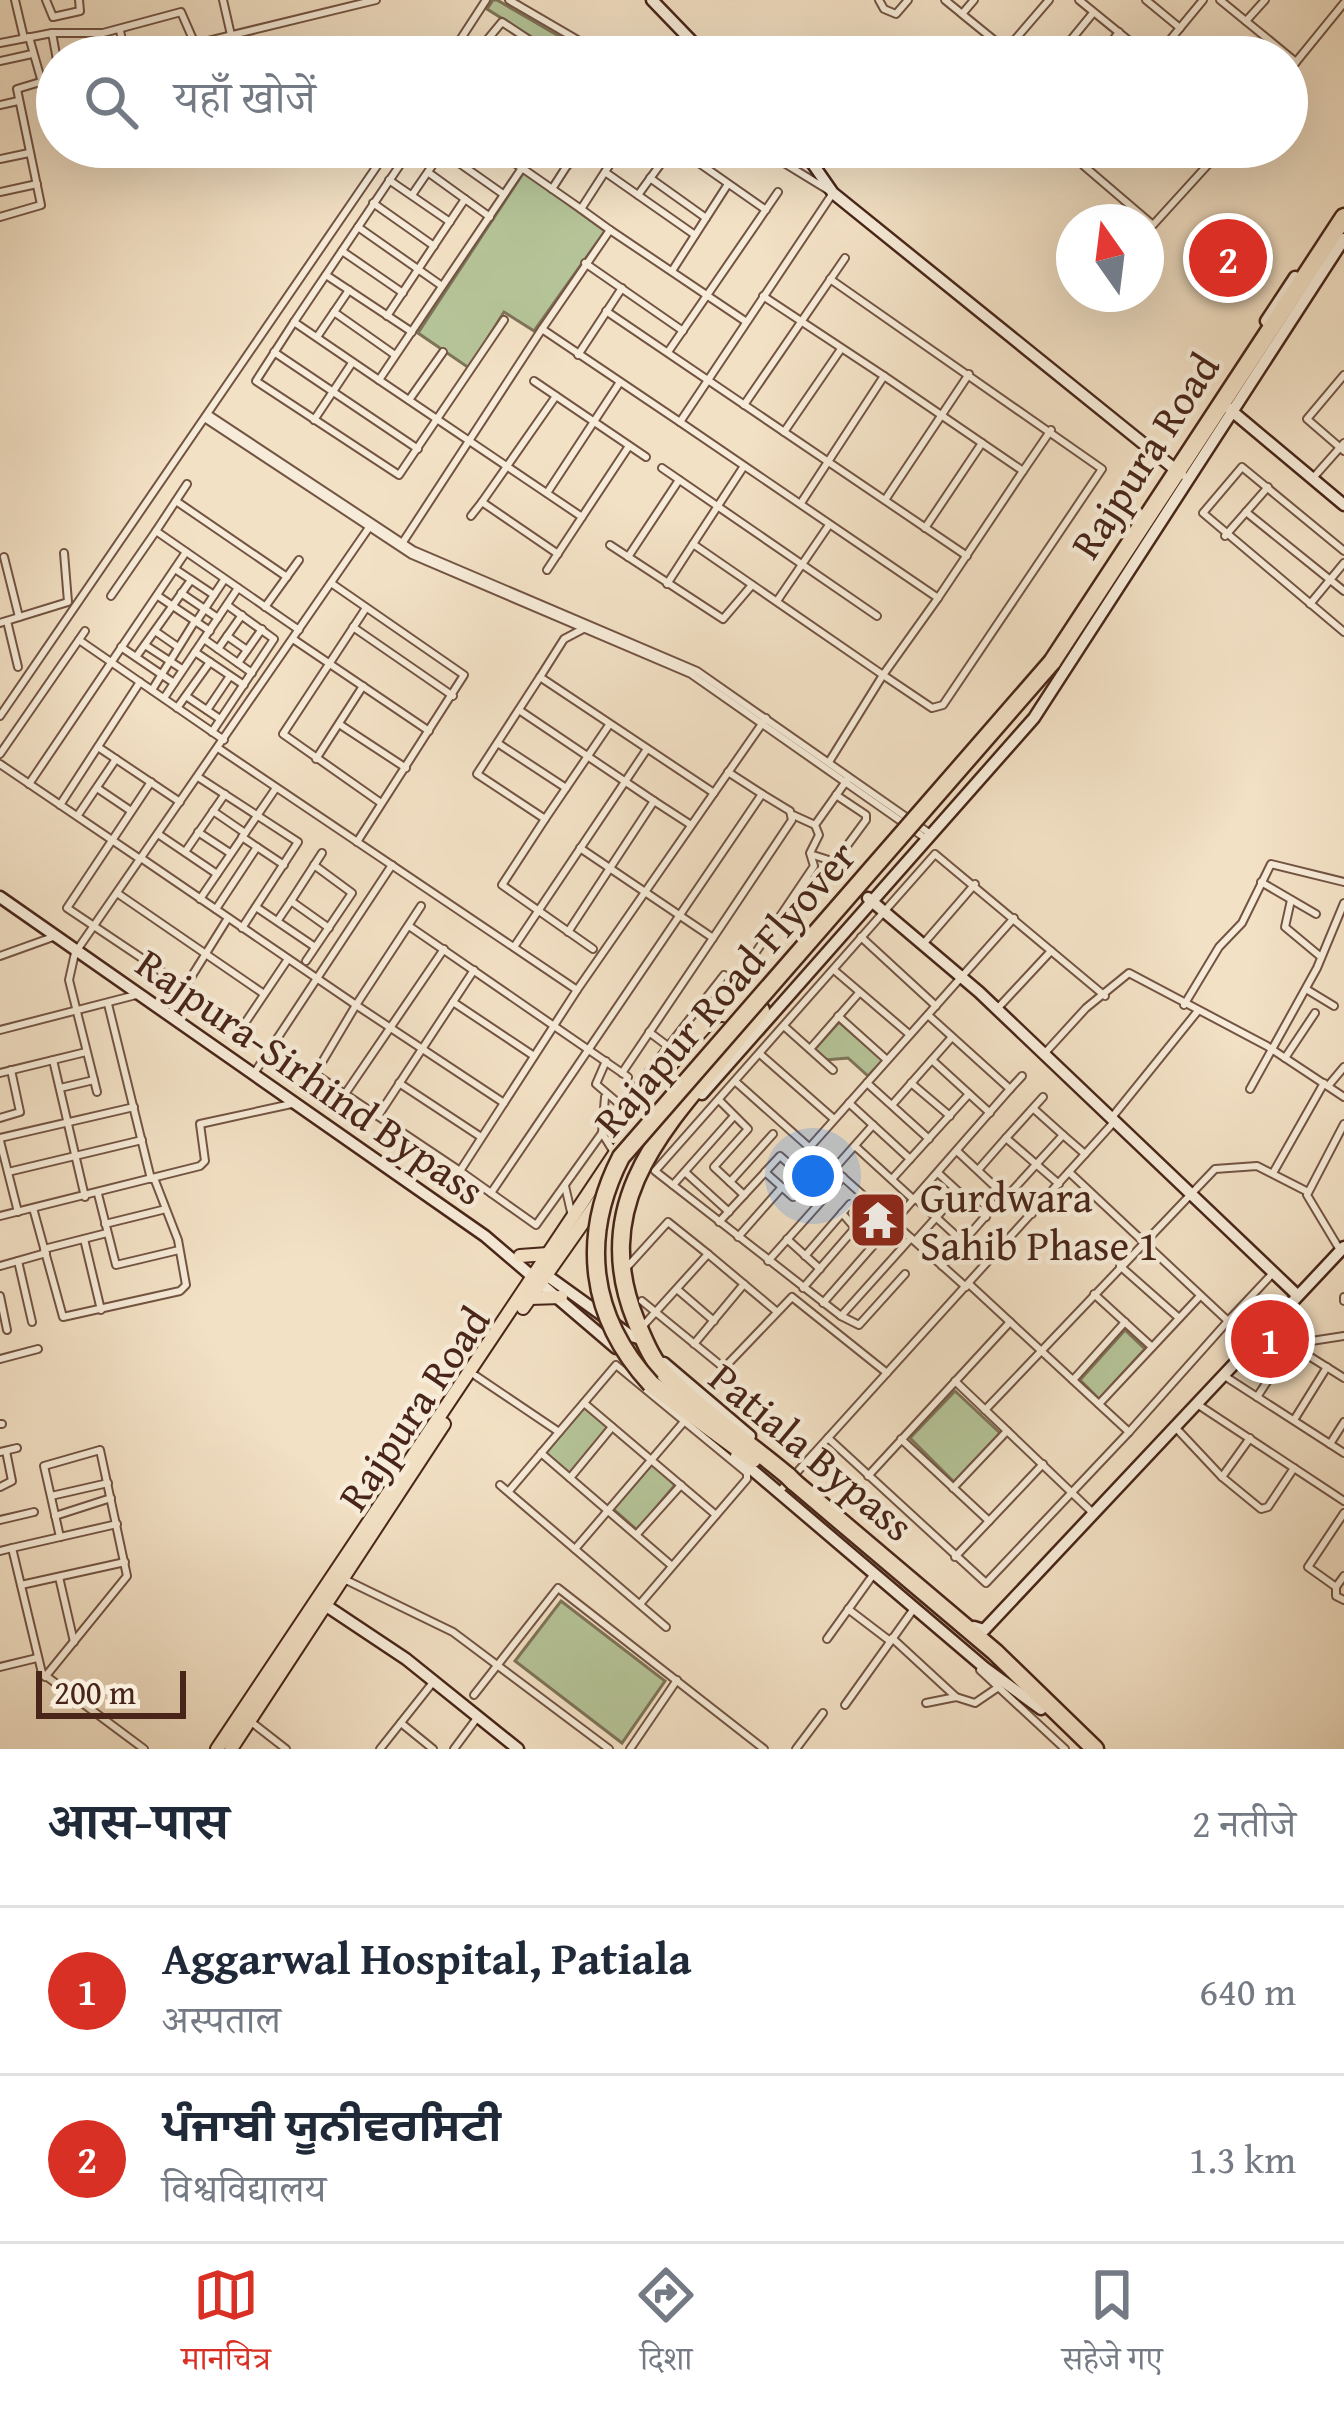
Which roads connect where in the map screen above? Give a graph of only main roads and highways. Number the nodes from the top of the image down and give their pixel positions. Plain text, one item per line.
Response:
1 (1344, 217) edge
2 (1339, 236) edge
3 (1177, 471) junction
4 (1079, 615) junction
5 (1055, 665) junction
6 (761, 1010) joint
7 (671, 1122) junction
8 (653, 1144) joint
9 (550, 1254) junction
10 (537, 1281) junction
11 (561, 1298) road end
12 (643, 1336) junction
13 (610, 1340) road end
14 (788, 1482) junction
15 (321, 1603) junction
16 (217, 1749) edge
17 (231, 1749) edge
18 (1082, 1749) edge
19 (1095, 1749) edge

1 - 2 highway, Rajpura Road
2 - 3 highway, Rajpura Road
3 - 4 highway, Rajpura Road
3 - 5 highway, Rajapur Road Flyover
4 - 5 highway, Rajapur Road Flyover
4 - 9 main road, Rajpura Road
5 - 6 highway, Rajapur Road Flyover, bridge
5 - 14 highway, Rajapur Road Flyover, bridge
6 - 7 highway, Rajpura Road
7 - 8 highway, Rajpura Road
7 - 10 main road, Rajpura Road
8 - 12 highway, Patiala Bypass
9 - 10 main road, Rajpura Road
9 - 10 main road
10 - 11 main road
10 - 15 main road, Rajpura Road
10 - 15 main road, Rajpura Road
12 - 13 highway
12 - 14 highway, Patiala Bypass
14 - 18 highway, Rajapur Road Flyover
14 - 19 highway, Patiala Bypass
15 - 16 main road, Rajpura Road
15 - 17 main road, Rajpura Road

